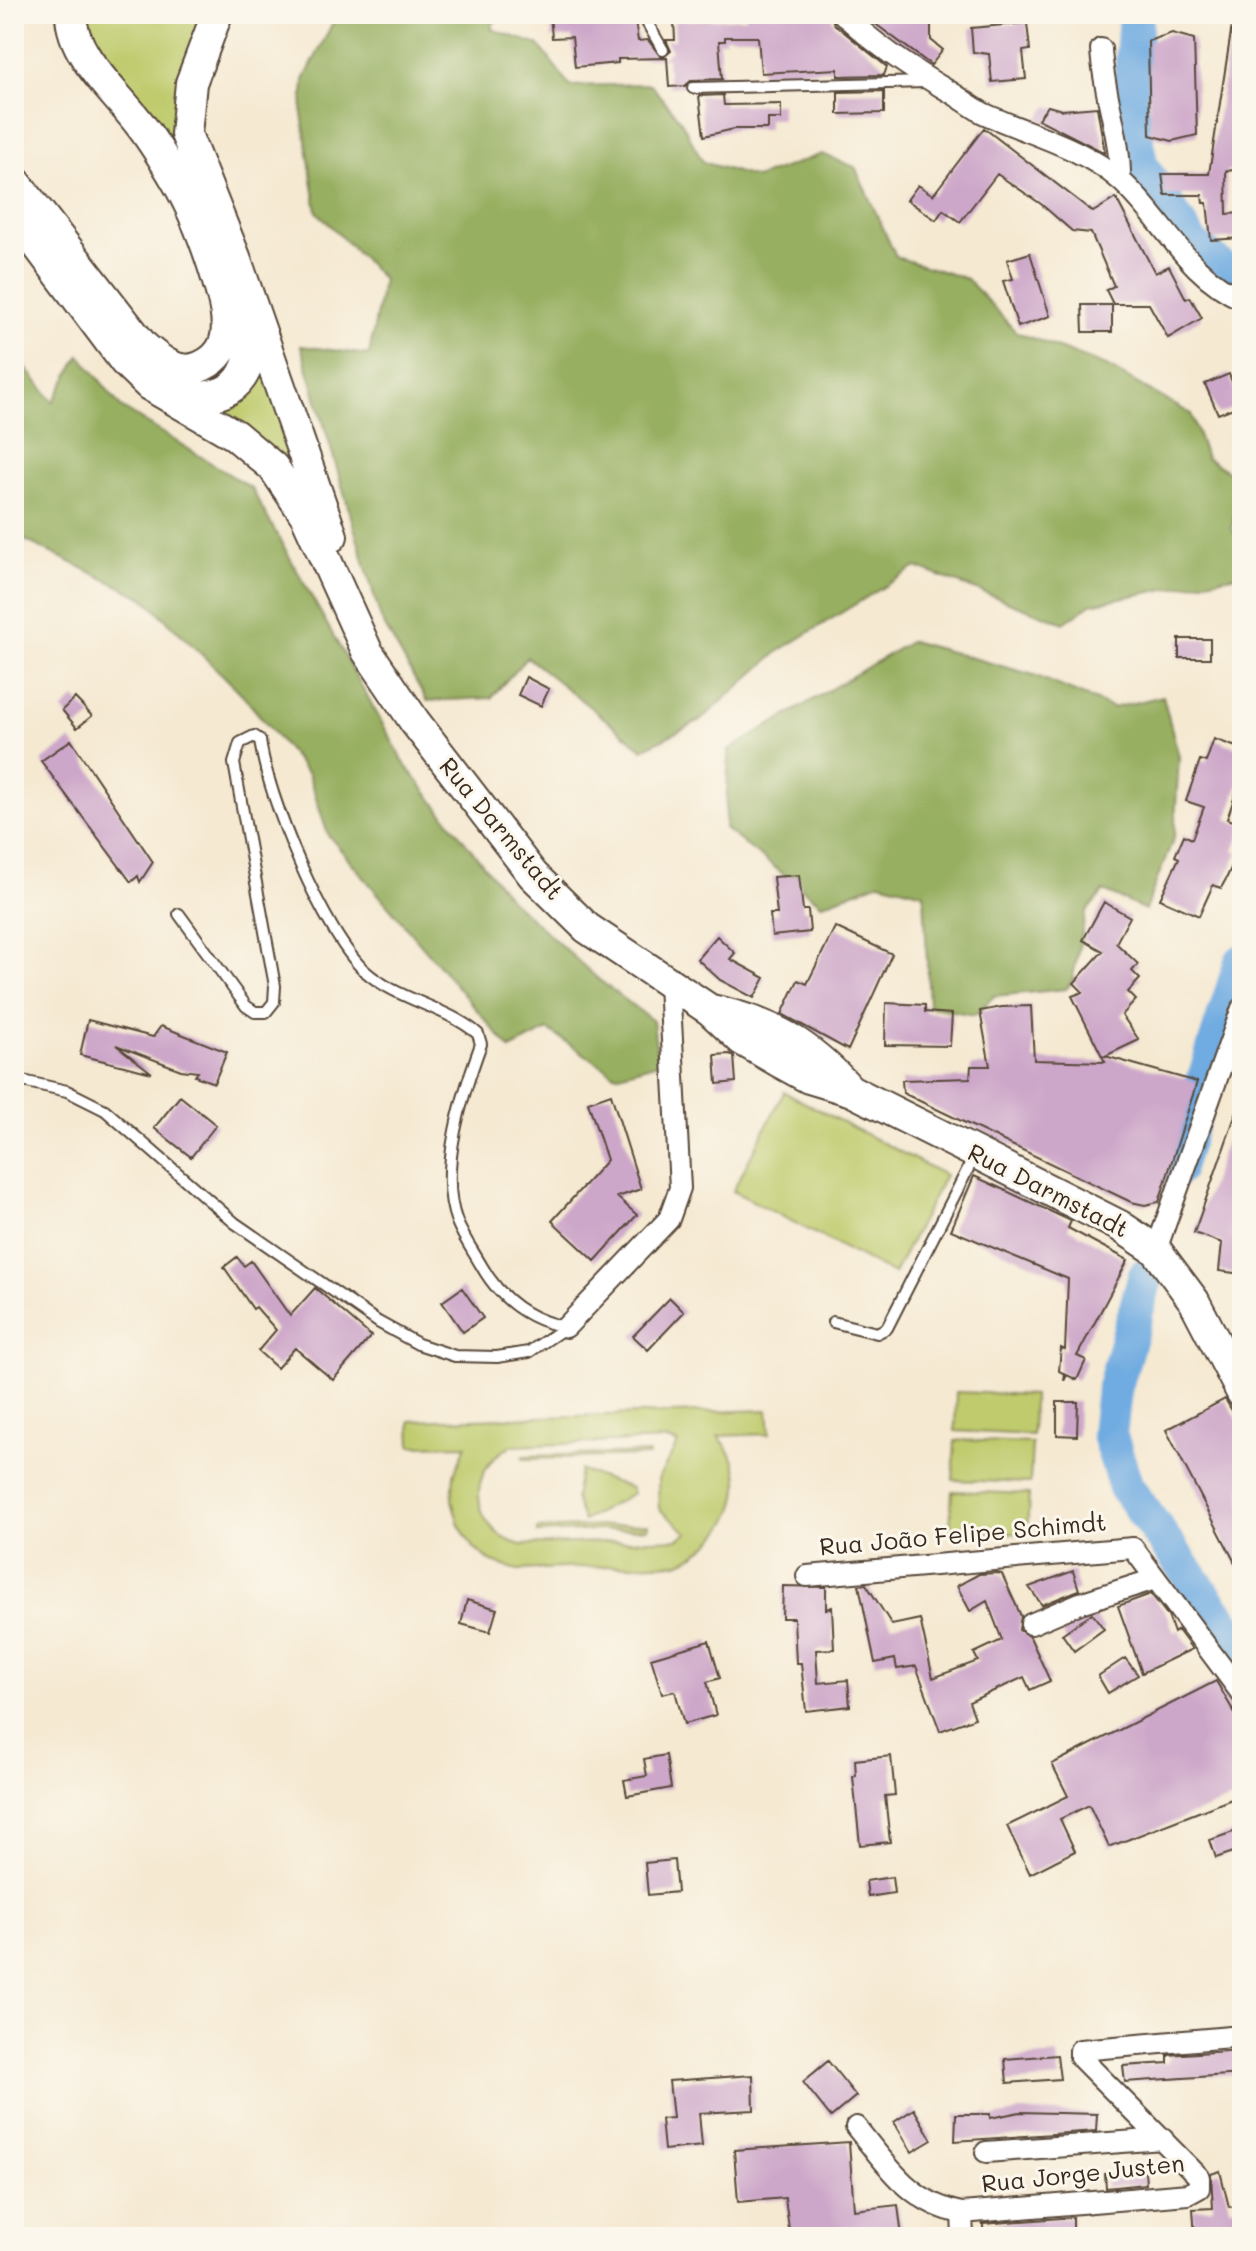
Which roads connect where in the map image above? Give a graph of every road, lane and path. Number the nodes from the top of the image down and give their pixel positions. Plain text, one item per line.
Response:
1 (53, 14) edge
2 (71, 14) edge
3 (217, 14) edge
4 (642, 14) edge
5 (843, 14) edge
6 (83, 49) junction
7 (1101, 49) dead end
8 (663, 50) dead end
9 (928, 82) junction
10 (693, 88) dead end
11 (14, 180) edge
12 (1120, 180) junction
13 (14, 214) edge
14 (1234, 296) edge
15 (256, 317) junction
16 (171, 398) junction
17 (390, 683) junction
18 (179, 914) dead end
19 (669, 984) junction
20 (1242, 1008) edge
21 (14, 1079) edge
22 (976, 1153) junction
23 (1156, 1250) junction
24 (833, 1322) dead end
25 (566, 1327) junction
26 (1242, 1393) edge
27 (807, 1576) dead end
28 (1155, 1579) junction
29 (1031, 1624) dead end
30 (1242, 1694) edge
31 (1242, 2036) edge
32 (856, 2127) dead end
33 (1163, 2139) junction
34 (986, 2152) dead end
35 (962, 2213) junction
36 (963, 2237) edge

1 - 6 main road
2 - 6 main road
3 - 15 main road
4 - 8 lane
5 - 9 street
6 - 11 main road
7 - 12 street
9 - 10 lane
9 - 12 street
12 - 14 street
13 - 16 main road
15 - 16 main road
15 - 17 main road
16 - 17 main road
17 - 19 main road, Rua Darmstadt
18 - 25 lane
19 - 22 main road, Rua Darmstadt
19 - 25 street
20 - 23 street
21 - 25 lane
22 - 23 main road, Rua Darmstadt
22 - 24 lane
23 - 26 main road, Rua Darmstadt
27 - 28 street, Rua João Felipe Schimdt
28 - 29 street
28 - 30 street, Rua João Felipe Schimdt
31 - 33 street
32 - 35 street, Rua Jorge Justen
33 - 34 street
33 - 35 street, Rua Jorge Justen
35 - 36 street, Rua Jorge Justen

